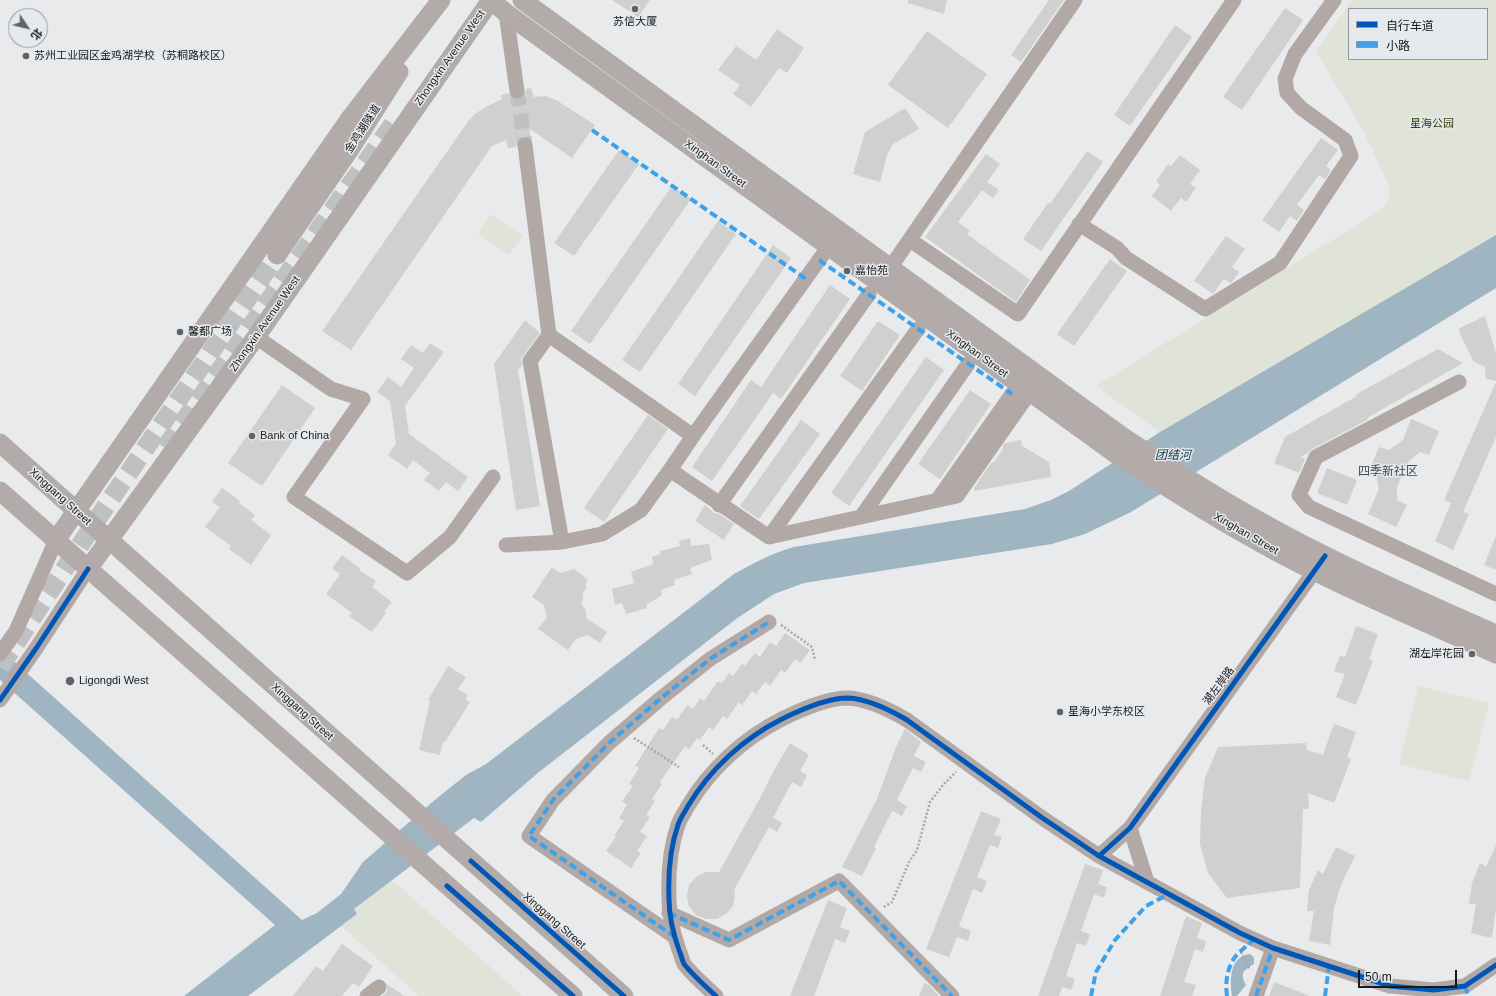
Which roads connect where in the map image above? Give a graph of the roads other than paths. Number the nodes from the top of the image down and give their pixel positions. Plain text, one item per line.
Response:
1 (441, 0) edge
2 (444, 0) edge
3 (491, 0) edge
4 (522, 0) edge
5 (1076, 0) edge
6 (1234, 0) edge
7 (1334, 0) edge
8 (506, 13) junction
9 (517, 91) tunnel mouth
10 (525, 145) tunnel mouth
11 (1080, 224) junction
12 (910, 240) junction
13 (829, 246) junction
14 (277, 255) tunnel mouth
15 (890, 268) junction
16 (869, 294) dead end
17 (918, 329) dead end
18 (549, 335) junction
19 (256, 337) junction
20 (968, 364) dead end
21 (1460, 382) dead end
22 (1021, 393) junction
23 (693, 436) junction
24 (0, 443) edge
25 (1118, 444) junction
26 (670, 470) junction
27 (493, 477) dead end
28 (0, 491) edge
29 (719, 505) junction
30 (77, 511) junction
31 (861, 517) junction
32 (769, 537) junction
33 (56, 540) junction
34 (109, 540) junction
35 (562, 542) junction
36 (506, 545) dead end
37 (1320, 564) junction
38 (88, 569) junction
39 (1496, 594) edge
40 (769, 622) road end
41 (1496, 634) edge
42 (0, 654) edge
43 (1496, 654) edge
44 (2, 697) edge
45 (1130, 828) junction
46 (1099, 856) junction
47 (1148, 882) junction
48 (669, 913) junction
49 (675, 937) junction
50 (1273, 948) junction
51 (1496, 965) edge
52 (572, 996) edge
53 (624, 996) edge
54 (716, 996) edge
55 (952, 996) edge
56 (1256, 996) edge

1 - 30 main road
2 - 14 main road, 金鸡湖隧道
3 - 8 main road, Xinghan Street
3 - 19 main road, Zhongxin Avenue West
4 - 15 main road, Xinghan Street
5 - 12 street
6 - 11 street
7 - 11 street
8 - 9 street
8 - 13 main road, Xinghan Street
10 - 18 street
11 - 12 street
12 - 15 street
13 - 22 main road, Xinghan Street
13 - 23 street
15 - 25 main road, Xinghan Street
16 - 29 street
17 - 32 street
18 - 23 street
18 - 35 street
19 - 27 street
19 - 34 main road, Zhongxin Avenue West
20 - 31 street
21 - 39 street
22 - 25 main road, Xinghan Street
22 - 31 street
23 - 26 street
24 - 30 main road, Xinggang Street
25 - 37 main road, Xinghan Street
26 - 29 street
26 - 35 street
28 - 33 main road
29 - 32 street
30 - 33 main road
30 - 34 main road, Xinggang Street
31 - 32 street
33 - 38 main road
33 - 42 street
34 - 38 main road, Zhongxin Avenue West
34 - 53 main road, Xinggang Street
35 - 36 street
37 - 41 main road, Xinghan Street
37 - 43 main road, Xinghan Street
37 - 45 street, 湖左岸路
38 - 44 street, Zhongxin Avenue West
38 - 52 main road
40 - 49 street
45 - 46 street, 湖左岸路
45 - 47 street
46 - 47 street
46 - 48 street
47 - 50 street
48 - 49 street
48 - 55 street
49 - 54 street
50 - 51 street
50 - 56 street

